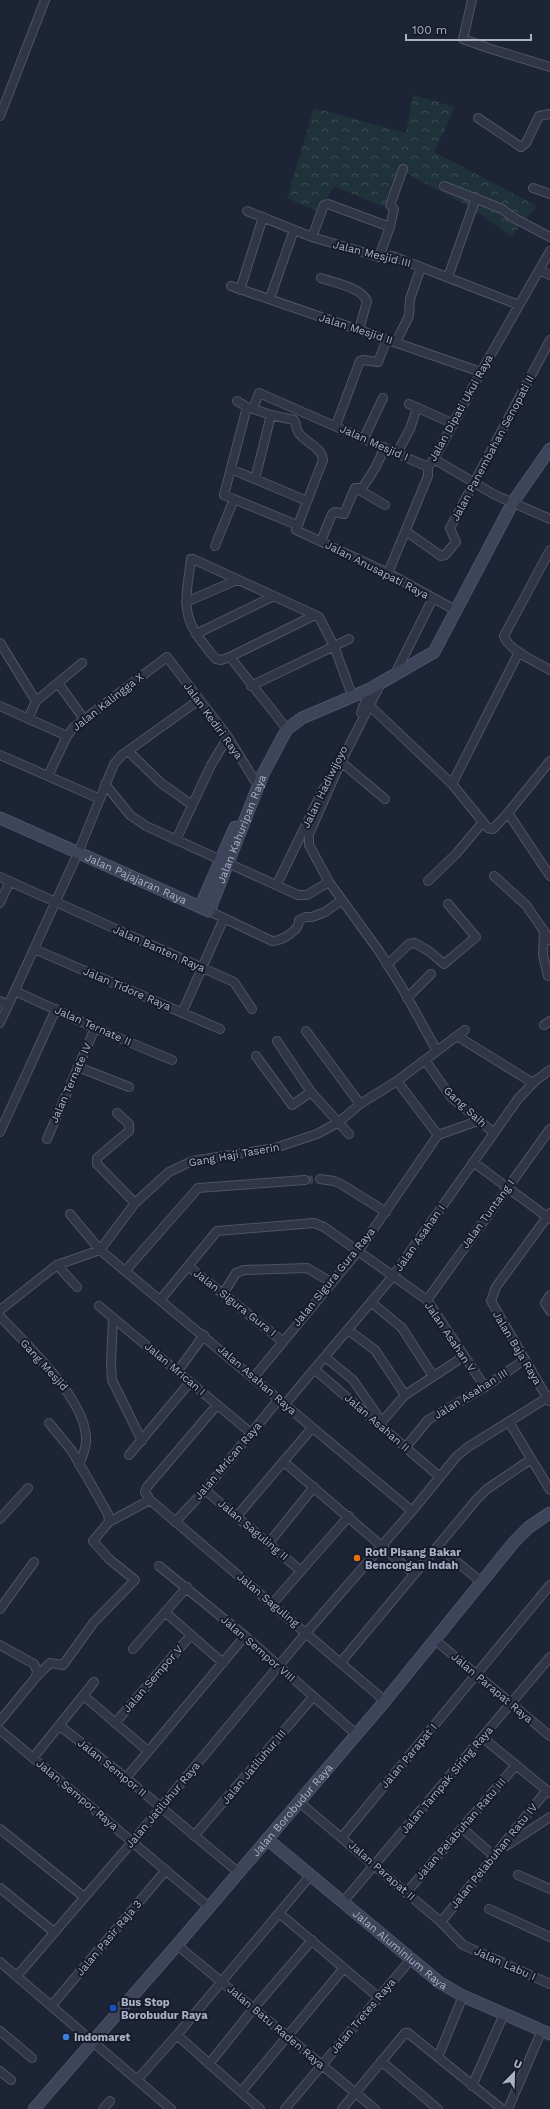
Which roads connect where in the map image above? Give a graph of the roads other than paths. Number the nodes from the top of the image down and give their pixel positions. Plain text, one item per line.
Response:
1 (45, 0) edge
2 (472, 0) edge
3 (550, 67) edge
4 (550, 114) edge
5 (0, 116) edge
6 (478, 118) dead end
7 (403, 169) dead end
8 (444, 186) dead end
9 (533, 188) dead end
10 (550, 194) edge
11 (476, 198) junction
12 (248, 211) dead end
13 (263, 218) junction
14 (390, 227) junction
15 (294, 230) junction
16 (312, 237) junction
17 (550, 237) edge
18 (550, 250) edge
19 (379, 257) junction
20 (421, 267) junction
21 (539, 270) junction
22 (550, 275) edge
23 (448, 277) junction
24 (321, 278) dead end
25 (231, 286) dead end
26 (240, 290) junction
27 (270, 298) junction
28 (519, 305) junction
29 (359, 330) junction
30 (387, 339) junction
31 (550, 340) edge
32 (396, 342) junction
33 (481, 372) junction
34 (383, 398) dead end
35 (237, 401) dead end
36 (409, 404) dead end
37 (250, 408) junction
38 (417, 408) junction
39 (271, 415) junction
40 (454, 424) junction
41 (336, 425) junction
42 (364, 438) junction
43 (384, 447) junction
44 (550, 449) edge
45 (397, 453) junction
46 (434, 459) junction
47 (547, 460) edge
48 (428, 467) junction
49 (231, 469) junction
50 (255, 479) junction
51 (473, 482) junction
52 (355, 488) junction
53 (234, 499) junction
54 (307, 501) junction
55 (513, 502) junction
56 (385, 505) dead end
57 (550, 519) edge
58 (296, 528) junction
59 (407, 532) junction
60 (321, 541) junction
61 (215, 546) dead end
62 (550, 550) edge
63 (388, 573) junction
64 (237, 580) junction
65 (274, 596) junction
66 (433, 598) junction
67 (186, 602) junction
68 (457, 611) junction
69 (316, 615) junction
70 (196, 634) junction
71 (349, 639) dead end
72 (0, 643) edge
73 (334, 646) junction
74 (519, 652) junction
75 (167, 657) joint
76 (230, 657) junction
77 (82, 663) dead end
78 (550, 670) edge
79 (394, 676) junction
80 (58, 683) junction
81 (381, 684) junction
82 (251, 686) junction
83 (370, 689) junction
84 (352, 695) junction
85 (199, 700) junction
86 (36, 701) junction
87 (0, 706) edge
88 (370, 706) junction
89 (28, 719) junction
90 (84, 719) junction
91 (287, 729) junction
92 (67, 736) junction
93 (228, 737) junction
94 (128, 751) junction
95 (0, 755) edge
96 (550, 761) edge
97 (341, 762) junction
98 (48, 776) junction
99 (260, 780) junction
100 (105, 784) junction
101 (452, 784) junction
102 (100, 799) junction
103 (385, 799) dead end
104 (192, 805) junction
105 (508, 813) junction
106 (0, 818) edge
107 (483, 822) junction
108 (176, 840) junction
109 (78, 853) junction
110 (224, 862) junction
111 (494, 876) dead end
112 (550, 876) edge
113 (0, 877) edge
114 (10, 881) junction
115 (428, 881) dead end
116 (329, 882) junction
117 (277, 884) junction
118 (342, 900) junction
119 (55, 902) junction
120 (0, 903) edge
121 (448, 904) dead end
122 (204, 909) junction
123 (224, 918) junction
124 (544, 931) junction
125 (550, 940) edge
126 (34, 949) junction
127 (387, 965) junction
128 (202, 968) junction
129 (431, 974) dead end
130 (550, 975) edge
131 (15, 991) junction
132 (407, 998) junction
133 (0, 1001) edge
134 (8, 1005) junction
135 (56, 1009) junction
136 (252, 1009) dead end
137 (182, 1013) junction
138 (0, 1023) edge
139 (95, 1028) junction
140 (220, 1029) dead end
141 (464, 1030) dead end
142 (306, 1031) dead end
143 (457, 1036) junction
144 (277, 1041) dead end
145 (437, 1051) junction
146 (256, 1056) dead end
147 (172, 1060) dead end
148 (425, 1060) junction
149 (78, 1068) junction
150 (550, 1070) edge
151 (397, 1081) junction
152 (533, 1083) junction
153 (129, 1088) dead end
154 (312, 1092) junction
155 (360, 1104) junction
156 (117, 1113) dead end
157 (478, 1121) junction
158 (339, 1122) junction
159 (550, 1129) edge
160 (0, 1132) edge
161 (494, 1133) junction
162 (349, 1134) dead end
163 (438, 1135) junction
164 (47, 1139) dead end
165 (473, 1162) junction
166 (320, 1179) tunnel mouth
167 (306, 1180) tunnel mouth
168 (508, 1188) junction
169 (135, 1203) junction
170 (386, 1212) junction
171 (70, 1214) dead end
172 (549, 1216) edge
173 (100, 1250) junction
174 (359, 1250) junction
175 (57, 1265) junction
176 (188, 1266) junction
177 (126, 1270) junction
178 (393, 1276) junction
179 (331, 1282) junction
180 (77, 1287) dead end
181 (223, 1294) junction
182 (550, 1295) edge
183 (161, 1299) junction
184 (427, 1300) junction
185 (371, 1302) junction
186 (99, 1306) dead end
187 (0, 1310) edge
188 (550, 1311) edge
189 (0, 1316) edge
190 (113, 1318) junction
191 (348, 1330) junction
192 (204, 1335) junction
193 (282, 1340) junction
194 (326, 1357) junction
195 (463, 1357) junction
196 (524, 1360) junction
197 (314, 1369) junction
198 (177, 1372) junction
199 (434, 1376) junction
200 (254, 1377) junction
201 (190, 1382) junction
202 (484, 1387) junction
203 (359, 1389) junction
204 (405, 1395) junction
205 (349, 1399) junction
206 (549, 1399) edge
207 (282, 1402) junction
208 (217, 1405) junction
209 (509, 1422) junction
210 (49, 1423) dead end
211 (380, 1424) junction
212 (312, 1428) junction
213 (251, 1433) junction
214 (142, 1441) junction
215 (405, 1448) junction
216 (130, 1455) dead end
217 (530, 1460) junction
218 (284, 1462) junction
219 (79, 1465) junction
220 (440, 1477) junction
221 (314, 1487) junction
222 (28, 1488) dead end
223 (205, 1490) junction
224 (550, 1490) edge
225 (150, 1500) junction
226 (412, 1511) junction
227 (550, 1513) edge
228 (237, 1516) junction
229 (349, 1516) junction
230 (0, 1519) edge
231 (110, 1522) junction
232 (175, 1522) junction
233 (268, 1544) junction
234 (383, 1545) junction
235 (438, 1546) junction
236 (34, 1562) dead end
237 (159, 1566) dead end
238 (301, 1571) junction
239 (414, 1574) junction
240 (480, 1581) junction
241 (550, 1585) edge
242 (187, 1587) junction
243 (272, 1604) junction
244 (0, 1609) edge
245 (165, 1612) junction
246 (306, 1633) junction
247 (191, 1635) junction
248 (245, 1636) junction
249 (435, 1640) junction
250 (0, 1645) edge
251 (133, 1649) dead end
252 (550, 1656) edge
253 (341, 1662) junction
254 (223, 1663) junction
255 (279, 1667) junction
256 (477, 1674) junction
257 (36, 1677) junction
258 (94, 1682) dead end
259 (84, 1696) junction
260 (313, 1697) junction
261 (385, 1701) junction
262 (511, 1703) junction
263 (0, 1721) edge
264 (115, 1723) junction
265 (60, 1726) junction
266 (0, 1730) edge
267 (356, 1734) junction
268 (550, 1736) edge
269 (484, 1738) junction
270 (148, 1751) junction
271 (33, 1758) junction
272 (516, 1766) junction
273 (126, 1778) junction
274 (548, 1791) edge
275 (299, 1802) junction
276 (160, 1808) junction
277 (550, 1817) edge
278 (0, 1829) edge
279 (463, 1829) junction
280 (194, 1836) junction
281 (342, 1837) junction
282 (267, 1839) junction
283 (132, 1842) junction
284 (497, 1854) junction
285 (375, 1865) junction
286 (166, 1870) junction
287 (238, 1872) junction
288 (518, 1875) dead end
289 (310, 1876) junction
290 (0, 1888) edge
291 (550, 1889) edge
292 (406, 1893) junction
293 (84, 1897) junction
294 (343, 1902) junction
295 (209, 1907) junction
296 (489, 1909) dead end
297 (279, 1913) junction
298 (441, 1922) junction
299 (54, 1932) junction
300 (550, 1937) edge
301 (312, 1940) junction
302 (462, 1943) joint
303 (177, 1945) junction
304 (411, 1959) junction
305 (0, 1962) edge
306 (344, 1968) junction
307 (17, 1976) junction
308 (221, 1981) junction
309 (550, 1984) edge
310 (463, 1996) junction
311 (378, 1997) junction
312 (52, 2005) junction
313 (254, 2008) junction
314 (504, 2014) junction
315 (0, 2031) edge
316 (546, 2032) edge
317 (177, 2035) junction
318 (287, 2036) junction
319 (92, 2041) junction
320 (438, 2057) junction
321 (32, 2058) dead end
322 (380, 2061) junction
323 (209, 2064) junction
324 (322, 2065) junction
325 (0, 2071) edge
326 (12, 2080) dead end
327 (137, 2080) junction
328 (472, 2086) junction
329 (241, 2092) junction
330 (356, 2093) junction
331 (110, 2101) dead end
332 (34, 2109) edge
333 (103, 2109) edge
334 (171, 2109) edge
335 (260, 2109) edge
336 (285, 2109) edge
337 (342, 2109) edge
338 (375, 2109) edge
339 (438, 2109) edge
340 (502, 2109) edge
341 (508, 2109) edge

1 - 5 street
2 - 3 street
4 - 6 street
7 - 14 street
8 - 11 street
9 - 10 street
11 - 17 street
11 - 23 street
12 - 13 street, Jalan Mesjid III
13 - 15 street, Jalan Mesjid III
13 - 26 street
14 - 16 street
14 - 19 street
15 - 16 street, Jalan Mesjid III
15 - 27 street
16 - 19 street, Jalan Mesjid III
18 - 21 street, Jalan Dipati Ukui Raya
19 - 20 street, Jalan Mesjid III
20 - 23 street, Jalan Mesjid III
20 - 32 street
21 - 22 street
21 - 28 street, Jalan Dipati Ukui Raya
23 - 28 street, Jalan Mesjid III
24 - 29 street
25 - 26 street, Jalan Mesjid II
26 - 27 street, Jalan Mesjid II
27 - 29 street, Jalan Mesjid II
28 - 33 street, Jalan Dipati Ukui Raya
29 - 30 street, Jalan Mesjid II
30 - 32 street, Jalan Mesjid II
30 - 41 street, Jalan Mesjid I
31 - 51 street, Jalan Panembahan Senopati II
32 - 33 street, Jalan Mesjid II
33 - 40 street, Jalan Dipati Ukui Raya
34 - 42 street
35 - 37 street
36 - 38 street
37 - 39 street
37 - 41 street
37 - 49 street
38 - 40 street
38 - 45 street
39 - 50 street
39 - 54 street
40 - 46 street, Jalan Dipati Ukui Raya
41 - 42 street, Jalan Mesjid I
42 - 43 street, Jalan Mesjid I
43 - 45 street, Jalan Mesjid I
43 - 52 street
44 - 47 street
45 - 48 street, Jalan Mesjid I
46 - 48 street, Jalan Dipati Ukui Raya
46 - 51 street
47 - 55 street
48 - 59 street, Jalan Dipati Ukui Raya
49 - 50 street
49 - 53 street
50 - 54 street
51 - 55 street
51 - 59 street, Jalan Panembahan Senopati II
52 - 56 street
52 - 60 street
53 - 58 street, Jalan Anusapati Raya
53 - 61 street
54 - 58 street
55 - 57 street
55 - 68 street
58 - 60 street, Jalan Anusapati Raya
59 - 63 street, Jalan Dipati Ukui Raya
60 - 63 street, Jalan Anusapati Raya
62 - 74 street
63 - 66 street, Jalan Anusapati Raya
64 - 65 street
64 - 67 street
64 - 67 street
65 - 69 street
65 - 70 street
66 - 68 street, Jalan Anusapati Raya
66 - 79 street
67 - 70 street
68 - 79 street
69 - 73 street
69 - 76 street
70 - 76 street
71 - 73 street
72 - 86 street
73 - 82 street
73 - 84 street
74 - 78 street
74 - 101 street
75 - 85 street, Jalan Kediri Raya
75 - 90 street, Jalan Kalingga X
76 - 82 street
77 - 80 street
79 - 81 street
80 - 86 street
80 - 90 street
81 - 83 street
81 - 88 street
82 - 91 street
83 - 84 street
83 - 117 street, Jalan Hadiwijoyo
84 - 91 street
85 - 93 street, Jalan Kediri Raya
85 - 94 street
86 - 89 street
87 - 89 street
88 - 97 street
88 - 101 street
89 - 92 street
90 - 92 street, Jalan Kalingga X
91 - 99 street, Jalan Kahuripan Raya
92 - 98 street, Jalan Kalingga X
93 - 99 street, Jalan Kediri Raya
93 - 104 street
94 - 100 street
94 - 104 street
95 - 98 street
96 - 105 street
97 - 103 street
97 - 116 street
98 - 102 street
99 - 110 street, Jalan Kahuripan Raya
100 - 102 street
100 - 108 street
101 - 107 street
102 - 109 street
104 - 108 street
105 - 107 street
105 - 112 street
106 - 109 street, Jalan Pajajaran Raya
107 - 115 street
108 - 110 street
109 - 119 street
109 - 122 street, Jalan Pajajaran Raya
110 - 117 street
110 - 122 street, Jalan Kahuripan Raya
111 - 124 street
113 - 114 street, Jalan Banten Raya
114 - 119 street, Jalan Banten Raya
114 - 120 street
116 - 117 street
116 - 118 street
118 - 123 street, Jalan Pajajaran Raya
118 - 127 street
119 - 126 street
119 - 128 street, Jalan Banten Raya
121 - 127 street
122 - 123 street, Jalan Pajajaran Raya
123 - 128 street
124 - 125 street
124 - 130 street
126 - 131 street
126 - 137 street, Jalan Tidore Raya
127 - 132 street
128 - 136 street, Jalan Banten Raya
128 - 137 street
129 - 132 street
131 - 134 street
131 - 135 street, Jalan Ternate II
132 - 145 street
133 - 134 street
134 - 138 street
135 - 139 street, Jalan Ternate II
135 - 160 street
137 - 140 street, Jalan Tidore Raya
139 - 147 street, Jalan Ternate II
139 - 149 street, Jalan Ternate IV
141 - 143 street, Gang Haji Taserin
142 - 155 street
143 - 145 street, Gang Haji Taserin
143 - 152 street
144 - 154 street
145 - 148 street, Gang Haji Taserin
146 - 154 street
148 - 151 street, Gang Haji Taserin
148 - 157 street, Gang Saih
149 - 153 street
149 - 164 street, Jalan Ternate IV
150 - 152 street, Jalan Asahan I
151 - 155 street, Gang Haji Taserin
151 - 163 street
152 - 161 street, Jalan Asahan I
154 - 158 street
155 - 158 street, Gang Haji Taserin
156 - 169 street
157 - 161 street, Gang Saih
157 - 163 street
158 - 162 street
158 - 169 street, Gang Haji Taserin
159 - 168 street, Jalan Tuntang I
161 - 165 street, Jalan Asahan I
163 - 170 street, Jalan Sigura Gura Raya
165 - 168 street
165 - 178 street, Jalan Asahan I
166 - 170 street
167 - 177 street
168 - 172 street
168 - 184 street, Jalan Tuntang I
169 - 173 street, Gang Haji Taserin
170 - 174 street, Jalan Sigura Gura Raya
171 - 173 street, Jalan Asahan Raya
172 - 196 street, Jalan Baja Raya
173 - 175 street
173 - 177 street, Jalan Asahan Raya
174 - 176 street, Jalan Asahan V
174 - 178 street, Jalan Asahan V
174 - 179 street, Jalan Sigura Gura Raya
175 - 180 street
175 - 187 street
176 - 181 street, Jalan Sigura Gura I
176 - 183 street, Jalan Asahan V
177 - 183 street, Jalan Asahan Raya
178 - 184 street, Jalan Asahan V
178 - 185 street, Jalan Asahan I
179 - 181 street
179 - 193 street, Jalan Sigura Gura Raya
181 - 193 street, Jalan Sigura Gura I
182 - 188 street
183 - 192 street, Jalan Asahan Raya
184 - 195 street, Jalan Asahan V
185 - 191 street, Jalan Asahan I
185 - 199 street
186 - 190 street, Jalan Mrican I
189 - 219 street, Gang Mesjid
190 - 198 street, Jalan Mrican I
190 - 214 street
191 - 194 street, Jalan Asahan I
191 - 204 street
192 - 198 street
192 - 200 street, Jalan Asahan Raya
193 - 200 street, Jalan Sigura Gura Raya
194 - 197 street, Jalan Asahan I
194 - 203 street
195 - 199 street
195 - 202 street, Jalan Asahan V
196 - 202 street, Jalan Asahan III
196 - 206 street, Jalan Baja Raya
197 - 205 street, Jalan Asahan II
197 - 207 street, Jalan Asahan I
198 - 201 street, Jalan Mrican I
199 - 204 street
200 - 207 street, Jalan Asahan Raya
201 - 208 street, Jalan Mrican I
201 - 214 street
202 - 215 street, Jalan Asahan III
203 - 205 street
203 - 211 street
204 - 211 street
205 - 211 street, Jalan Asahan II
206 - 209 street, Jalan Jatiluhur Raya
207 - 212 street, Jalan Asahan Raya
207 - 213 street, Jalan Mrican Raya
208 - 213 street, Jalan Mrican I
208 - 225 street
209 - 217 street
209 - 220 street, Jalan Jatiluhur Raya
210 - 219 street
211 - 215 street, Jalan Asahan II
212 - 218 street
212 - 226 street, Jalan Asahan Raya
213 - 223 street, Jalan Mrican Raya
214 - 216 street
215 - 220 street, Jalan Asahan II
217 - 224 street
217 - 235 street
218 - 221 street
218 - 228 street
219 - 231 street
220 - 226 street, Jalan Jatiluhur Raya
221 - 229 street
221 - 233 street
222 - 230 street
223 - 228 street, Jalan Saguling II
223 - 232 street, Jalan Mrican Raya
225 - 231 street
225 - 232 street, Jalan Saguling
226 - 234 street, Jalan Jatiluhur Raya
227 - 240 street, Jalan Borobudur Raya
228 - 233 street, Jalan Saguling II
229 - 234 street
229 - 238 street
231 - 257 street
232 - 243 street, Jalan Saguling
233 - 238 street, Jalan Saguling II
234 - 239 street
234 - 246 street, Jalan Jatiluhur Raya
235 - 239 street
235 - 240 street
236 - 244 street
237 - 242 street, Jalan Sempor VIII
238 - 243 street
239 - 253 street
240 - 249 street, Jalan Borobudur Raya
241 - 256 street, Jalan Parapat I
242 - 245 street
242 - 248 street, Jalan Sempor VIII
243 - 246 street, Jalan Saguling
245 - 247 street
245 - 251 street
246 - 253 street, Jalan Saguling
246 - 255 street, Jalan Jatiluhur Raya
247 - 254 street
247 - 264 street, Jalan Sempor V
248 - 254 street
248 - 255 street, Jalan Sempor VIII
249 - 256 street, Jalan Parapat Raya
249 - 261 street, Jalan Borobudur Raya
250 - 257 street
252 - 262 street, Jalan Tampak Siring Raya
253 - 261 street, Jalan Saguling
254 - 270 street
255 - 260 street, Jalan Sempor VIII
255 - 276 street, Jalan Jatiluhur Raya
256 - 262 street, Jalan Parapat Raya
256 - 281 street, Jalan Parapat I
257 - 263 street
258 - 259 street
259 - 264 street
259 - 265 street
260 - 267 street, Jalan Sempor VIII
260 - 280 street, Jalan Jatiluhur III
261 - 267 street, Jalan Borobudur Raya
262 - 268 street, Jalan Parapat Raya
262 - 269 street, Jalan Tampak Siring Raya
264 - 270 street
265 - 271 street
265 - 273 street, Jalan Sempor II
266 - 271 street, Jalan Sempor Raya
267 - 275 street, Jalan Borobudur Raya
269 - 272 street
269 - 285 street, Jalan Tampak Siring Raya
270 - 273 street
271 - 283 street, Jalan Sempor Raya
272 - 274 street
272 - 279 street, Jalan Pelabuhan Ratu III
273 - 276 street, Jalan Sempor II
274 - 284 street, Jalan Pelabuhan Ratu IV
275 - 281 street, Jalan Parapat II
275 - 282 street, Jalan Borobudur Raya
276 - 280 street, Jalan Sempor II
276 - 283 street, Jalan Jatiluhur Raya
277 - 284 street
278 - 293 street
279 - 284 street
279 - 292 street, Jalan Pelabuhan Ratu III
280 - 287 street, Jalan Sempor II
281 - 285 street, Jalan Parapat II
282 - 287 street, Jalan Borobudur Raya
282 - 289 street, Jalan Aluminium Raya
283 - 286 street, Jalan Sempor Raya
283 - 293 street, Jalan Jatiluhur Raya
284 - 298 street, Jalan Pelabuhan Ratu IV
285 - 292 street, Jalan Parapat II
285 - 294 street, Jalan Tampak Siring Raya
286 - 295 street, Jalan Sempor Raya
286 - 312 street, Jalan Pasir Raja 3
287 - 295 street, Jalan Borobudur Raya
288 - 291 street
289 - 294 street, Jalan Aluminium Raya
289 - 297 street
290 - 299 street
292 - 298 street, Jalan Parapat II
293 - 299 street, Jalan Jatiluhur Raya
294 - 304 street, Jalan Aluminium Raya
295 - 303 street, Jalan Borobudur Raya
296 - 300 street
297 - 301 street
297 - 308 street
298 - 302 street, Jalan Parapat II
299 - 307 street, Jalan Jatiluhur Raya
301 - 306 street
301 - 313 street
302 - 309 street, Jalan Labu I
303 - 308 street, Jalan Batu Raden Raya
303 - 319 street, Jalan Borobudur Raya
304 - 310 street, Jalan Aluminium Raya
304 - 311 street, Jalan Tretes Raya
305 - 307 street
306 - 311 street
306 - 318 street
307 - 312 street
308 - 313 street, Jalan Batu Raden Raya
308 - 317 street
310 - 314 street, Jalan Aluminium Raya
310 - 320 street
311 - 324 street, Jalan Tretes Raya
312 - 319 street
313 - 318 street, Jalan Batu Raden Raya
313 - 323 street
314 - 316 street, Jalan Aluminium Raya
314 - 328 street
315 - 321 street
316 - 341 street
317 - 323 street
317 - 327 street
318 - 324 street, Jalan Batu Raden Raya
318 - 329 street
319 - 327 street
319 - 332 street, Jalan Borobudur Raya
320 - 322 street
320 - 328 street
322 - 330 street
322 - 339 street
323 - 329 street
324 - 330 street, Jalan Batu Raden Raya
324 - 336 street, Jalan Tretes Raya
325 - 326 street
327 - 334 street
328 - 340 street
329 - 335 street
330 - 337 street
330 - 338 street, Jalan Batu Raden Raya
331 - 333 street

